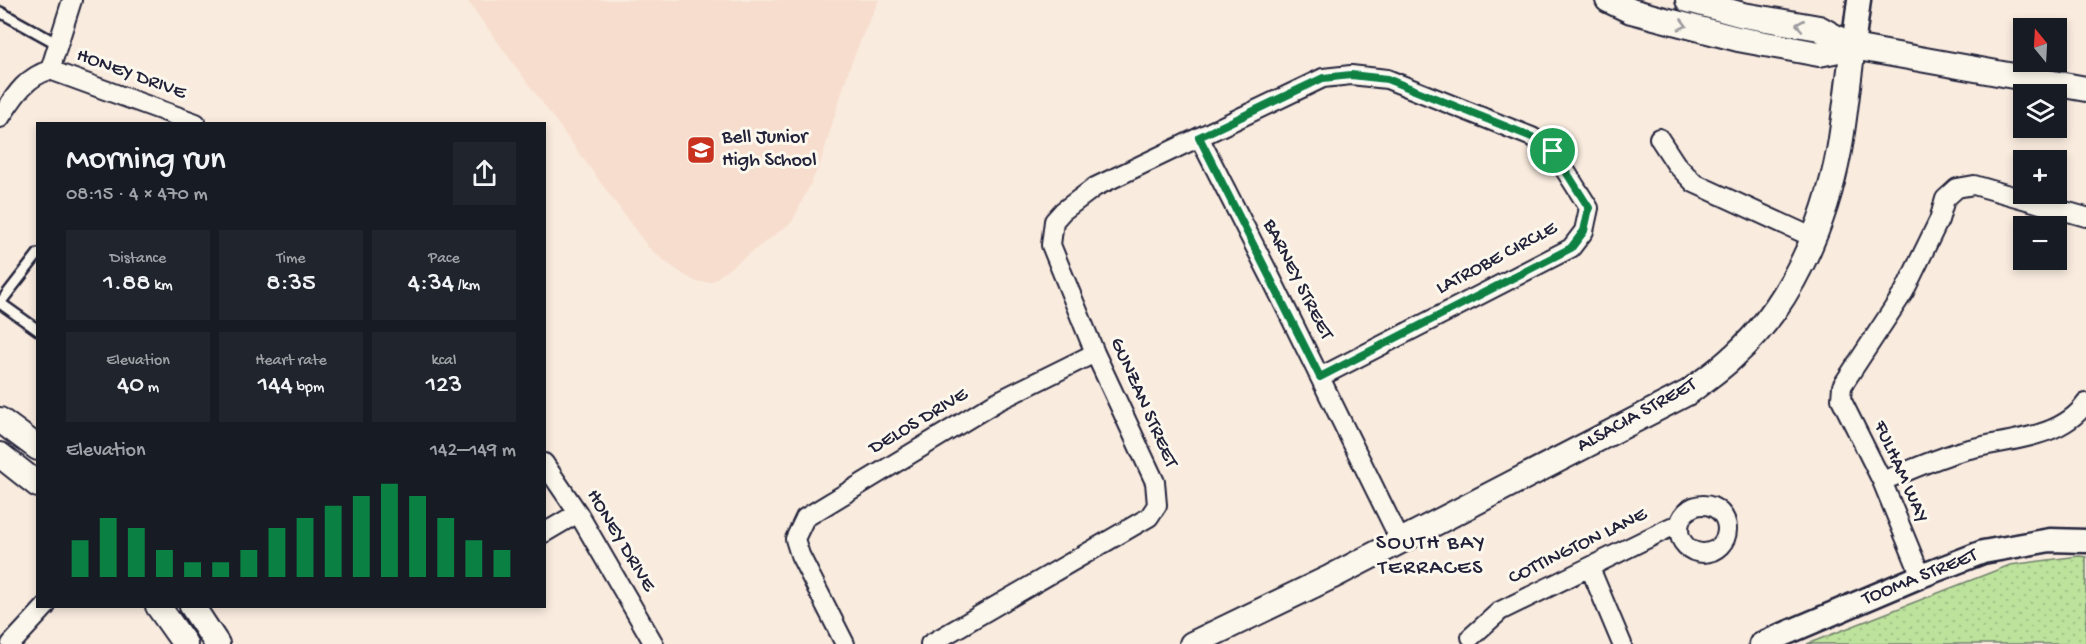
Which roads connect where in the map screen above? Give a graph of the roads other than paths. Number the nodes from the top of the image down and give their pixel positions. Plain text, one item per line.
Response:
1 (72, 0) edge
2 (1608, 0) edge
3 (1688, 0) edge
4 (1859, 0) edge
5 (0, 12) edge
6 (58, 44) junction
7 (1853, 47) junction
8 (50, 70) junction
9 (2086, 89) edge
10 (0, 117) edge
11 (193, 122) edge
12 (1199, 137) junction
13 (1659, 138) dead end
14 (1095, 187) joint
15 (2086, 217) edge
16 (1812, 237) junction
17 (36, 257) edge
18 (0, 303) edge
19 (36, 329) edge
20 (1095, 352) junction
21 (1320, 377) junction
22 (2086, 403) edge
23 (0, 420) edge
24 (36, 447) edge
25 (0, 455) edge
26 (546, 466) edge
27 (1882, 481) junction
28 (36, 484) edge
29 (578, 513) junction
30 (1679, 528) dead end
31 (546, 532) edge
32 (1400, 540) junction
33 (2086, 541) edge
34 (1590, 568) junction
35 (1921, 576) junction
36 (44, 608) edge
37 (159, 608) edge
38 (193, 608) edge
39 (1471, 638) dead end
40 (11, 644) edge
41 (184, 644) edge
42 (217, 644) edge
43 (654, 644) edge
44 (845, 644) edge
45 (930, 644) edge
46 (1192, 644) edge
47 (1622, 644) edge
48 (1761, 644) edge

1 - 6 street
2 -> 7 main road
7 -> 3 main road
4 - 7 street, ALSACIA STREET
5 - 6 lane
6 - 8 street
7 - 9 main road
7 - 16 main road, ALSACIA STREET
8 - 10 street
8 - 11 street, HONEY DRIVE
12 - 14 street, LATROBE CIRCLE
12 - 21 street, BARNEY STREET
12 - 21 street, LATROBE CIRCLE
13 - 16 street
14 - 20 street, GUNZAN STREET
15 - 27 street, FULHAM WAY
16 - 32 main road, ALSACIA STREET
17 - 18 lane
18 - 19 lane
20 - 44 street, DELOS DRIVE
20 - 45 street, GUNZAN STREET
21 - 32 street, BARNEY STREET
22 - 27 street
23 - 24 main road
25 - 28 main road
26 - 29 street, HONEY DRIVE
27 - 35 street, FULHAM WAY
29 - 31 street
29 - 43 street, HONEY DRIVE
30 - 34 street, COTTINGTON LANE
32 - 46 main road, ALSACIA STREET
33 - 35 street, TOOMA STREET
34 - 39 street, COTTINGTON LANE
34 - 47 street
35 - 48 street, TOOMA STREET
36 - 40 street
37 - 41 main road
38 - 42 main road

